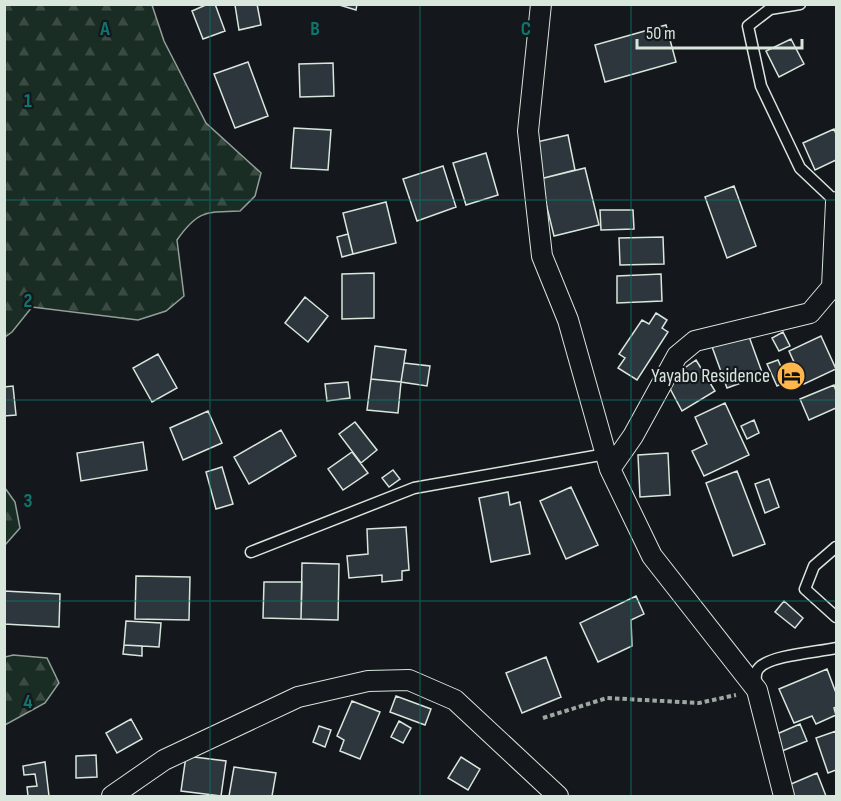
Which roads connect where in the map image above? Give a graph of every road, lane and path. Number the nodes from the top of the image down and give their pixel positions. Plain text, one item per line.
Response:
1 (541, 4) edge
2 (800, 4) edge
3 (836, 202) edge
4 (608, 461) junction
5 (837, 547) edge
6 (251, 552) dead end
7 (837, 617) edge
8 (837, 648) edge
9 (757, 690) junction
10 (543, 718) dead end
11 (112, 796) edge
12 (558, 796) edge
13 (784, 796) edge

1 - 4 street
2 - 3 lane
3 - 4 street
4 - 6 lane
4 - 9 street
5 - 7 lane
8 - 9 lane
9 - 10 path
9 - 13 street
11 - 12 street

